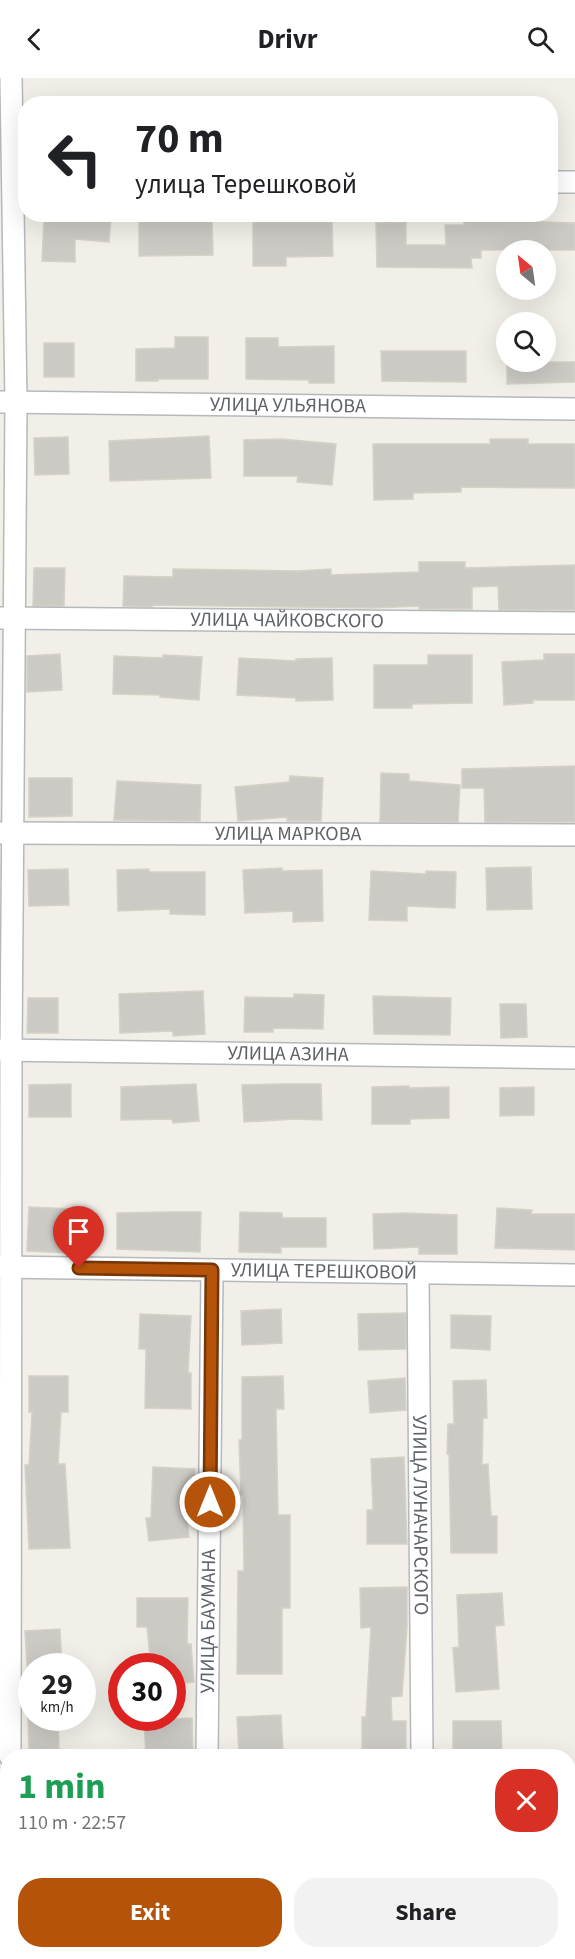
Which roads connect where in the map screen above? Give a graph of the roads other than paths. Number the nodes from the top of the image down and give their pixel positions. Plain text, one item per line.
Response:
1 (11, 78) edge
2 (13, 171) edge
3 (558, 182) edge
4 (575, 182) edge
5 (8, 402) edge
6 (575, 409) edge
7 (7, 618) edge
8 (575, 623) edge
9 (6, 833) edge
10 (575, 835) edge
11 (5, 1050) edge
12 (575, 1058) edge
13 (6, 1267) edge
14 (212, 1270) junction
15 (418, 1273) junction
16 (575, 1275) edge
17 (10, 1749) edge
18 (207, 1749) edge
19 (422, 1749) edge

1 - 2 street
2 - 5 street
3 - 4 street
5 - 6 street, УЛИЦА УЛЬЯНОВА
5 - 7 street
7 - 8 street, УЛИЦА ЧАЙКОВСКОГО
7 - 9 street
9 - 10 street, УЛИЦА МАРКОВА
9 - 11 street
11 - 12 street, УЛИЦА АЗИНА
11 - 13 street
13 - 14 street, УЛИЦА ТЕРЕШКОВОЙ
13 - 17 street
14 - 15 street, УЛИЦА ТЕРЕШКОВОЙ
14 - 18 street, УЛИЦА БАУМАНА
15 - 16 street, УЛИЦА ТЕРЕШКОВОЙ
15 - 19 street, УЛИЦА ЛУНАЧАРСКОГО

